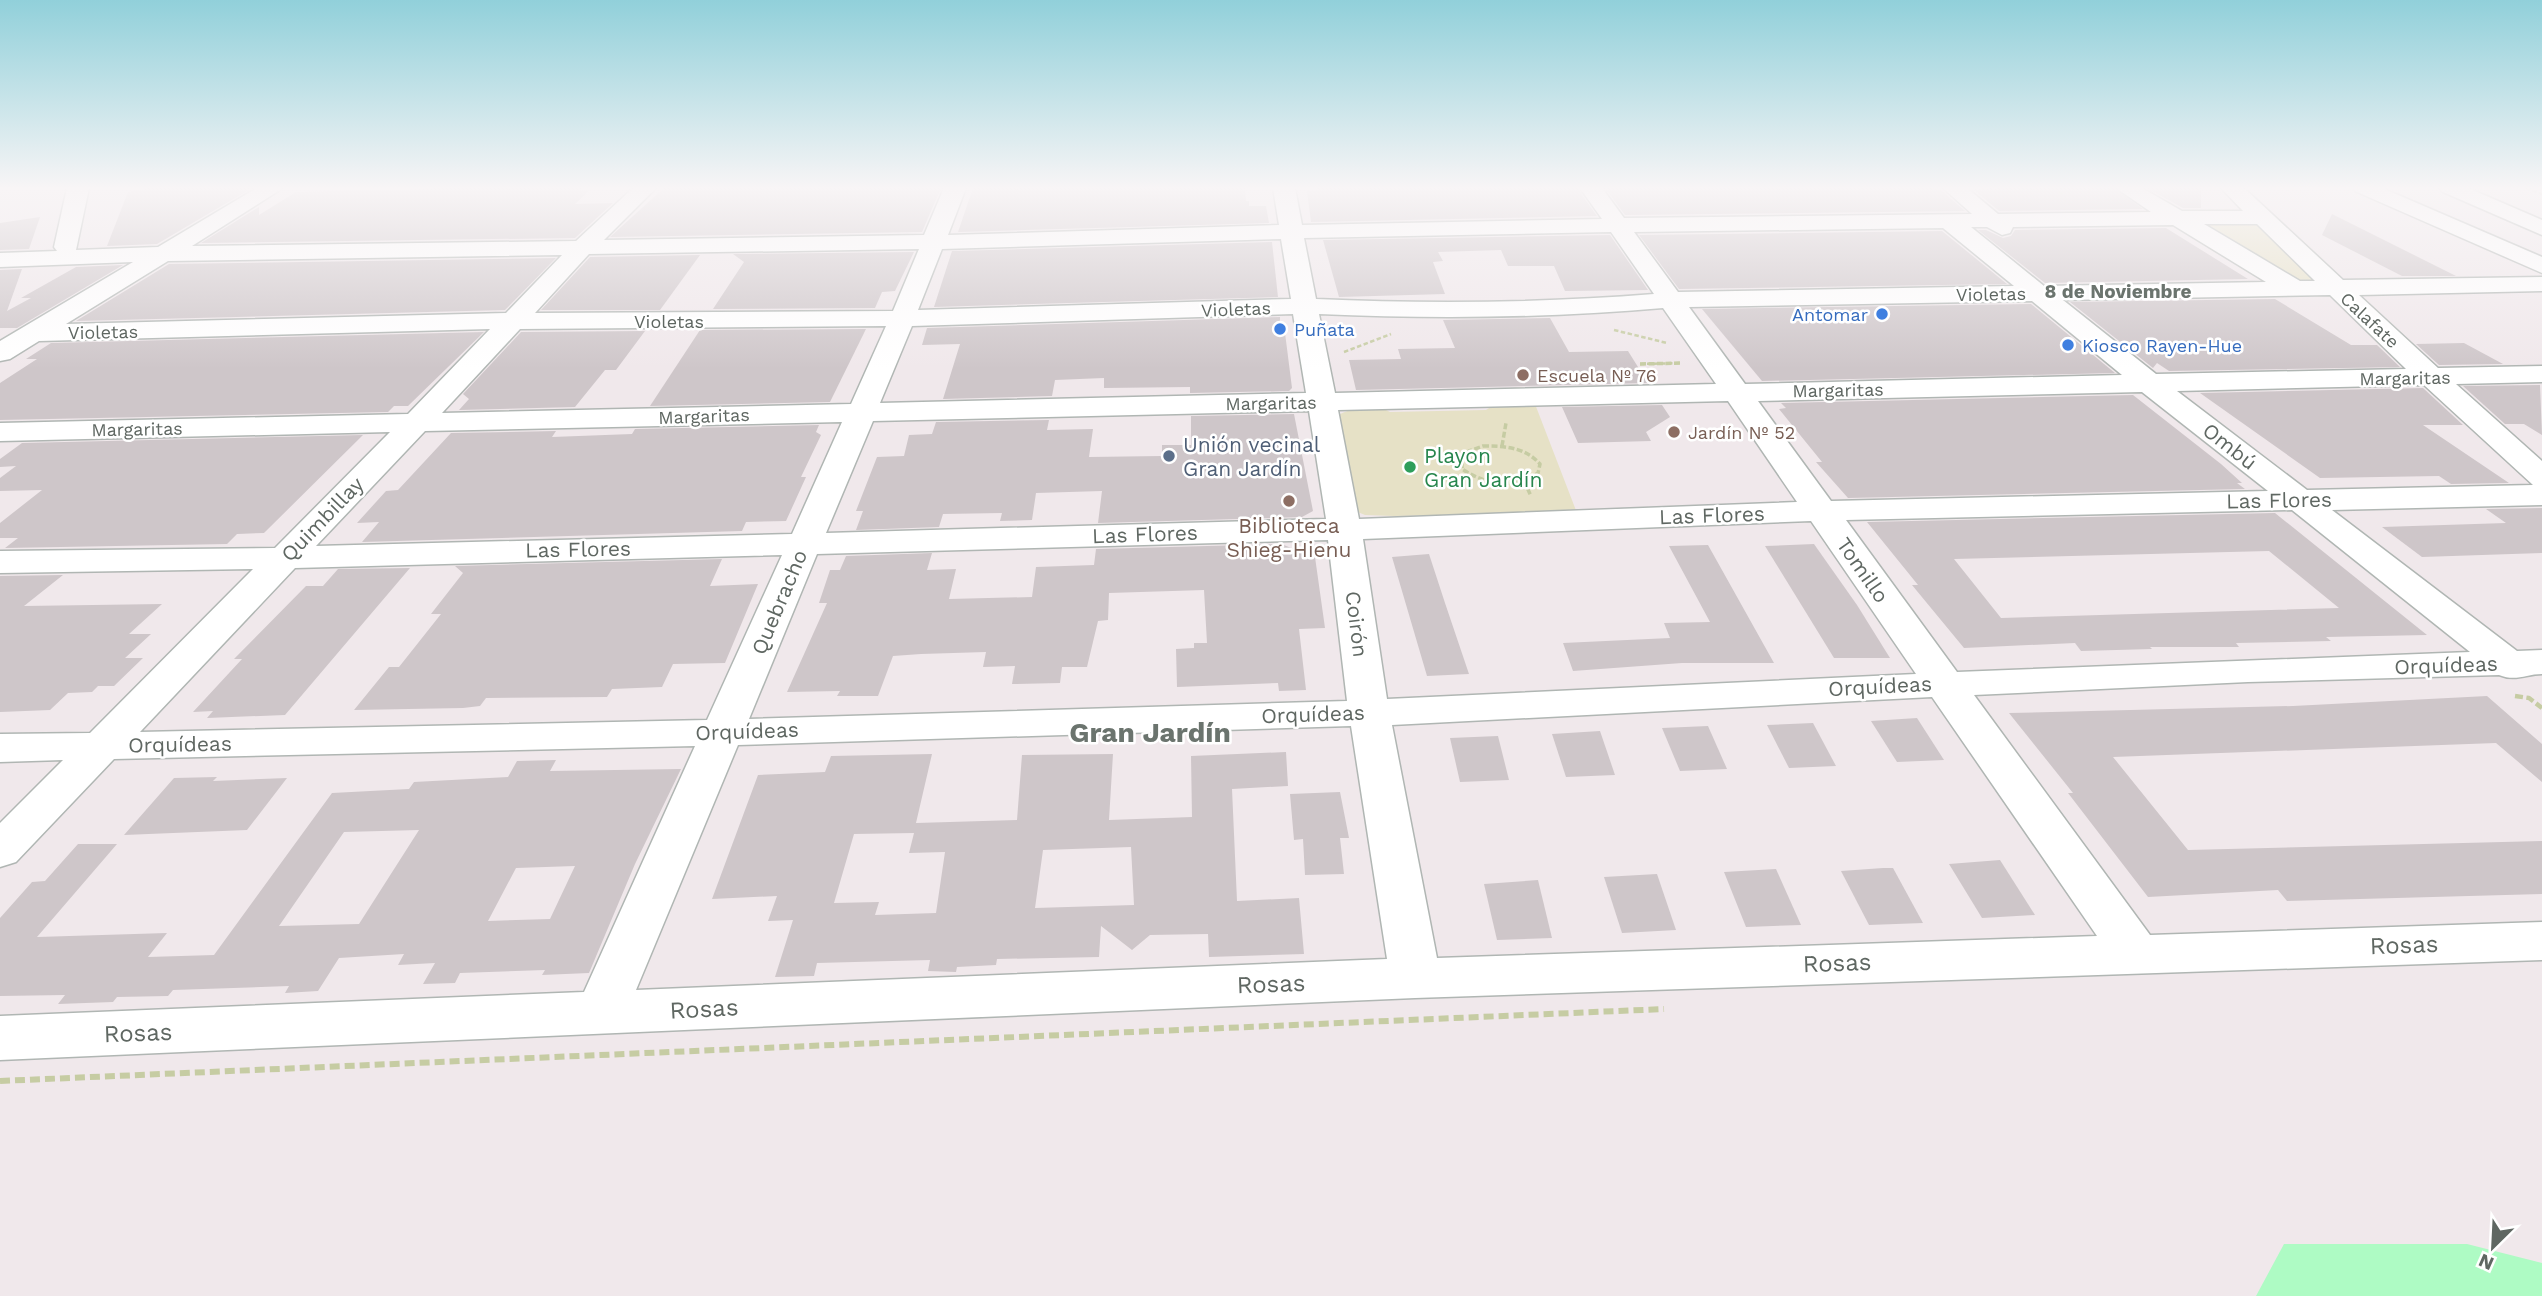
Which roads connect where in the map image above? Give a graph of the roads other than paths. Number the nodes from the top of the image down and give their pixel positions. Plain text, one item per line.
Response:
1 (57, 248) edge
2 (171, 248) edge
3 (548, 248) edge
4 (582, 248) edge
5 (929, 248) edge
6 (1296, 248) edge
7 (1630, 248) edge
8 (1983, 248) edge
9 (2014, 248) edge
10 (2228, 248) edge
11 (2295, 248) edge
12 (2500, 248) edge
13 (161, 254) junction
14 (0, 258) edge
15 (2542, 267) edge
16 (2542, 284) edge
17 (2029, 286) junction
18 (2336, 287) junction
19 (2294, 288) junction
20 (1660, 301) junction
21 (1307, 306) junction
22 (902, 318) junction
23 (512, 321) junction
24 (32, 333) junction
25 (0, 353) edge
26 (2425, 371) junction
27 (2542, 373) edge
28 (2149, 383) junction
29 (1736, 392) junction
30 (1322, 401) junction
31 (860, 412) junction
32 (415, 424) junction
33 (0, 432) edge
34 (2542, 478) edge
35 (2542, 495) edge
36 (2298, 499) junction
37 (1821, 511) junction
38 (1345, 528) junction
39 (805, 543) junction
40 (285, 558) junction
41 (0, 562) edge
42 (2525, 663) edge
43 (1943, 682) junction
44 (2536, 694) edge
45 (1368, 712) junction
46 (723, 731) junction
47 (102, 746) junction
48 (0, 748) edge
49 (0, 851) edge
50 (2542, 941) edge
51 (2135, 952) junction
52 (1415, 978) junction
53 (600, 1014) junction
54 (0, 1038) edge

1 - 14 street
2 - 13 street
3 - 13 street
4 - 23 street, Quimbillay
5 - 22 street, Quebracho
6 - 21 street, Coirón
7 - 20 street, Tomillo
8 - 17 street, Ombú
9 - 17 street
10 - 19 street
11 - 18 street, Calafate
12 - 15 street
13 - 14 street
13 - 24 street
16 - 18 street, Violetas
17 - 19 street, Violetas
17 - 20 street, Violetas
17 - 28 street, Ombú
18 - 19 street, Violetas
18 - 26 street, Calafate
19 - 26 street
20 - 21 street, Violetas
20 - 29 street, Tomillo
21 - 22 street, Violetas
21 - 30 street, Coirón
22 - 23 street, Violetas
22 - 31 street, Quebracho
23 - 24 street, Violetas
23 - 32 street, Quimbillay
24 - 25 street
26 - 27 street, Margaritas
26 - 28 street, Margaritas
26 - 34 street, Calafate
28 - 29 street, Margaritas
28 - 36 street, Ombú
29 - 30 street, Margaritas
29 - 37 street, Tomillo
30 - 31 street, Margaritas
30 - 38 street, Coirón
31 - 32 street, Margaritas
31 - 39 street, Quebracho
32 - 33 street, Margaritas
32 - 40 street, Quimbillay
35 - 36 street, Las Flores
36 - 37 street, Las Flores
36 - 42 street, Ombú
37 - 38 street, Las Flores
37 - 43 street, Tomillo
38 - 39 street, Las Flores
38 - 45 street, Coirón
39 - 40 street, Las Flores
39 - 46 street, Quebracho
40 - 41 street, Las Flores
40 - 47 street, Quimbillay
42 - 43 street, Orquídeas
42 - 44 street, Ombú
43 - 45 street, Orquídeas
43 - 51 street, Tomillo
45 - 46 street, Orquídeas
45 - 52 street, Coirón
46 - 47 street, Orquídeas
46 - 53 street, Quebracho
47 - 48 street, Orquídeas
47 - 49 street, Quimbillay
50 - 51 street, Rosas
51 - 52 street, Rosas
52 - 53 street, Rosas
53 - 54 street, Rosas

